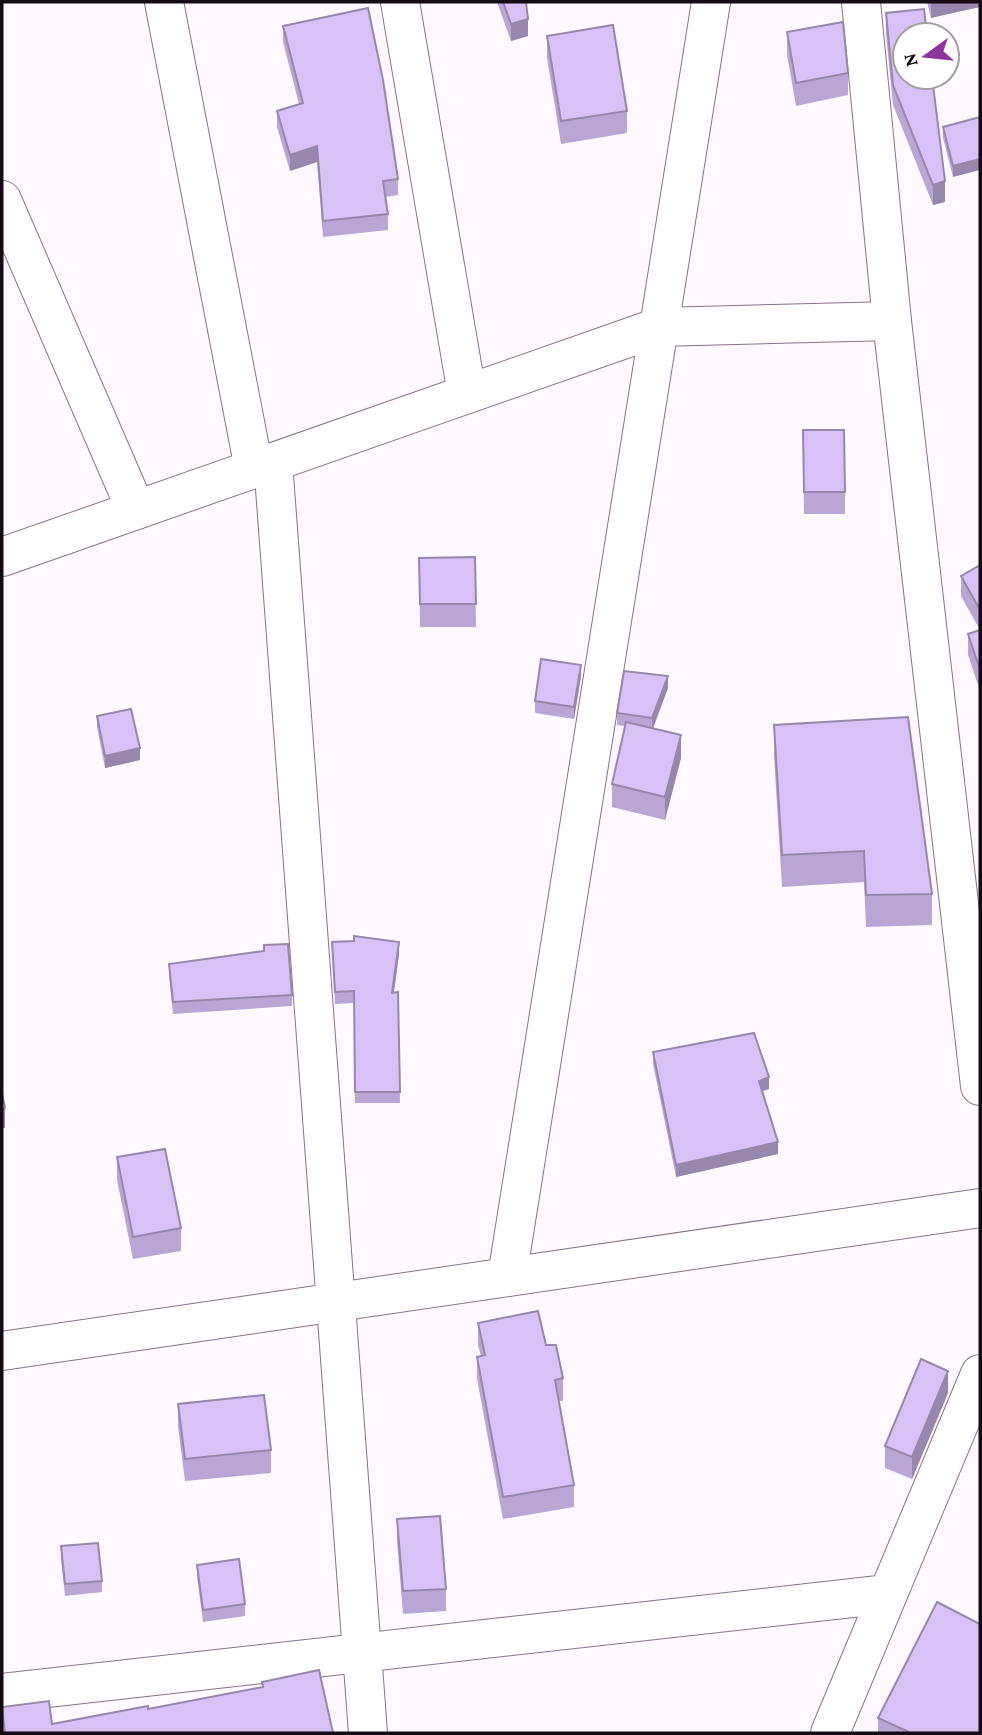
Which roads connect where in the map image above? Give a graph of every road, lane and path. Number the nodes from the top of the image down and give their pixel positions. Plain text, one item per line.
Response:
1 (164, 2) edge
2 (400, 2) edge
3 (711, 2) edge
4 (861, 2) edge
5 (2, 200) edge
6 (892, 321) junction
7 (659, 327) junction
8 (467, 394) junction
9 (263, 466) junction
10 (136, 510) junction
11 (2, 557) edge
12 (980, 1086) edge
13 (980, 1208) edge
14 (507, 1277) junction
15 (336, 1302) junction
16 (2, 1351) edge
17 (980, 1374) edge
18 (888, 1594) junction
19 (362, 1653) junction
20 (2, 1693) edge
21 (368, 1733) edge
22 (830, 1733) edge

1 - 9 street
2 - 8 street
3 - 7 street
4 - 6 street
5 - 10 street
6 - 7 street
6 - 12 street
7 - 8 street
7 - 14 street
8 - 9 street
9 - 10 street
9 - 15 street
10 - 11 street
13 - 14 street
14 - 15 street
15 - 16 street
15 - 19 street
17 - 18 street
18 - 19 street
18 - 22 street
19 - 20 street
19 - 21 street

